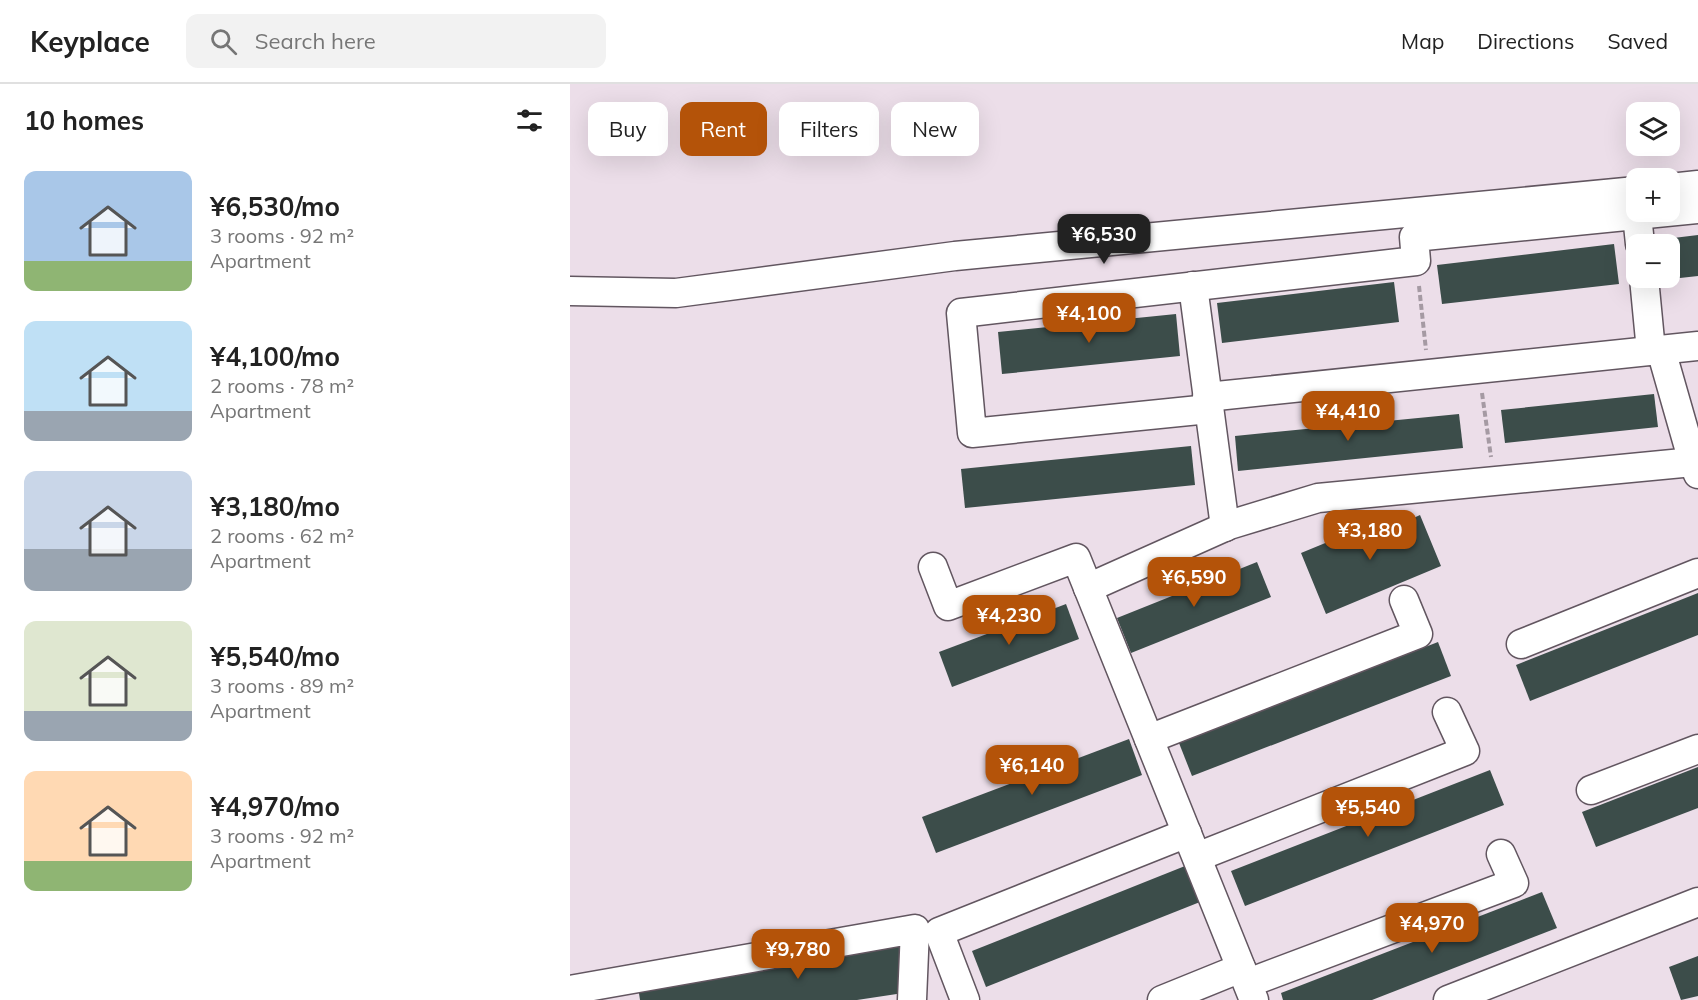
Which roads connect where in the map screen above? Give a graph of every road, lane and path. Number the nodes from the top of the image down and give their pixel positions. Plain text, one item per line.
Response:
1 (1698, 185) edge
2 (1680, 187) edge
3 (1626, 204) edge
4 (1626, 205) edge
5 (1680, 207) edge
6 (1698, 209) edge
7 (1416, 261) junction
8 (1193, 286) junction
9 (1646, 288) edge
10 (570, 291) edge
11 (1698, 346) edge
12 (1656, 350) junction
13 (1479, 369) junction
14 (1428, 374) junction
15 (1208, 403) junction
16 (1695, 468) edge
17 (1494, 481) junction
18 (1224, 526) junction
19 (933, 567) dead end
20 (1698, 573) edge
21 (1088, 588) junction
22 (1404, 600) dead end
23 (1521, 644) dead end
24 (1447, 712) dead end
25 (1149, 739) junction
26 (1698, 749) edge
27 (1591, 790) dead end
28 (1192, 845) junction
29 (1501, 854) dead end
30 (1698, 902) edge
31 (1248, 984) edge
32 (570, 990) edge
33 (621, 991) edge
34 (912, 1000) edge
35 (965, 1000) edge
36 (1162, 1000) edge
37 (1448, 1000) edge

1 - 2 street
3 - 10 street
4 - 7 street
5 - 6 street
7 - 8 street
7 - 14 path
8 - 15 street
8 - 15 street
9 - 12 street
11 - 12 street
12 - 13 street
12 - 16 street
13 - 14 street
13 - 17 path
14 - 15 street
15 - 18 street
16 - 17 street
17 - 18 street
18 - 21 street
19 - 21 street
20 - 23 street
21 - 25 street
22 - 25 street
24 - 28 street
25 - 28 street
26 - 27 street
28 - 31 street
28 - 35 street
29 - 31 street
30 - 37 street
31 - 36 street
32 - 33 street
33 - 34 street

